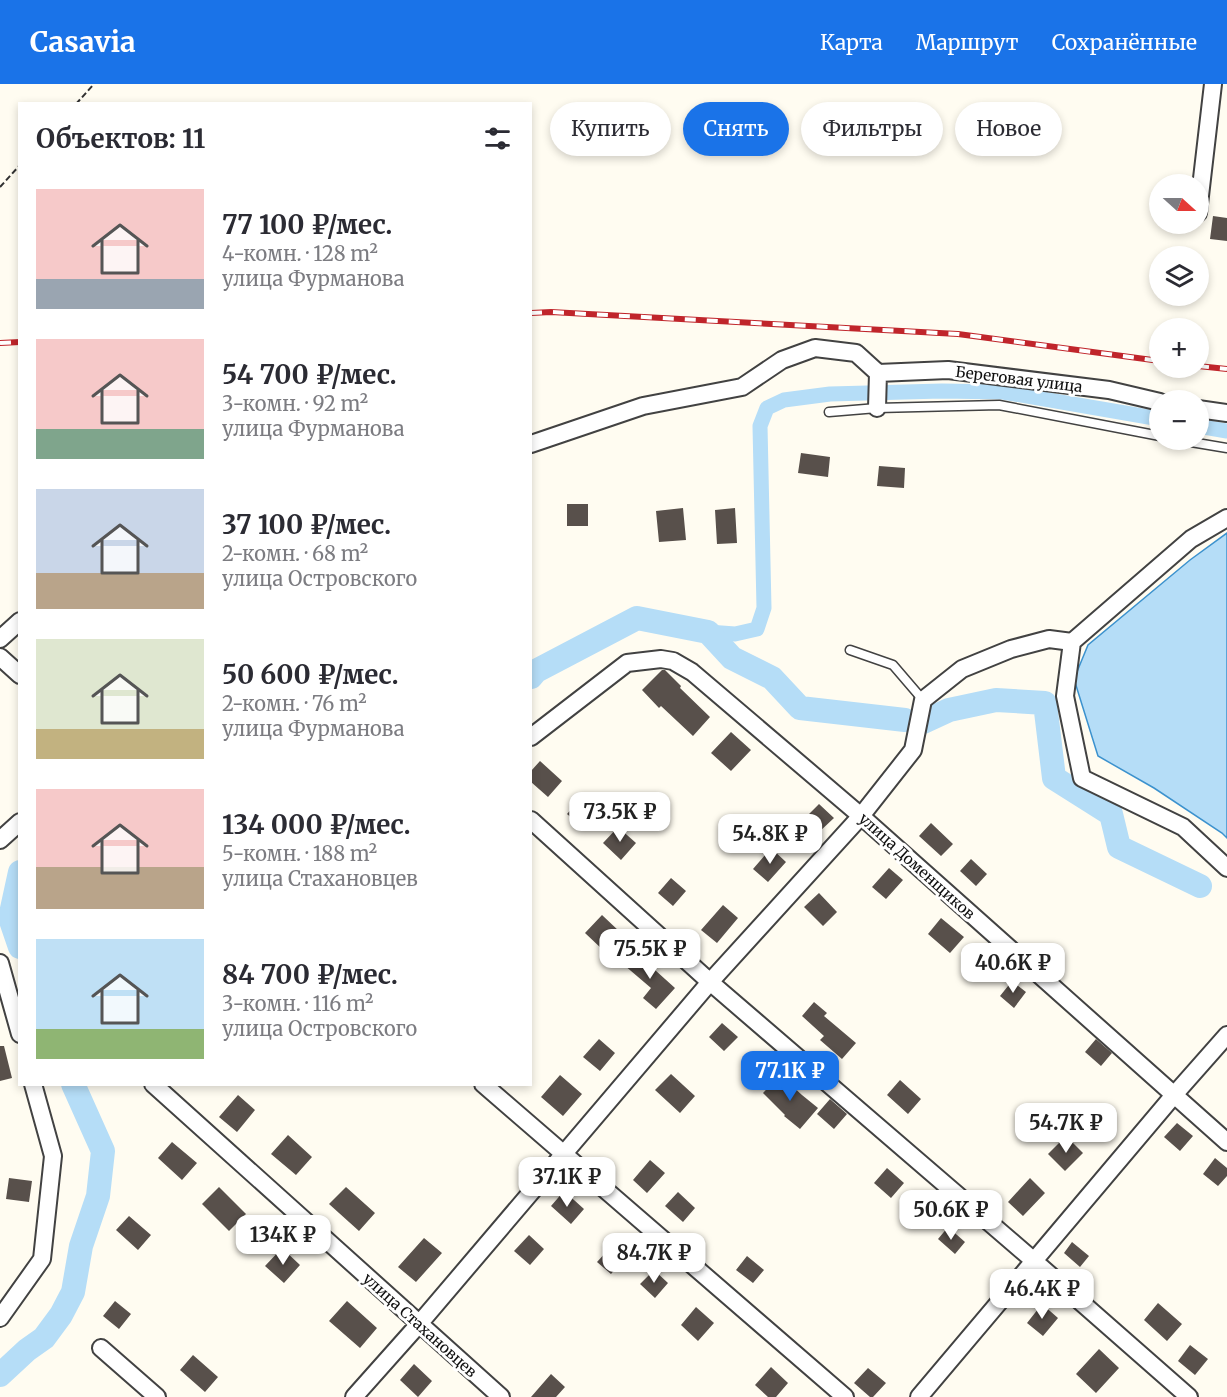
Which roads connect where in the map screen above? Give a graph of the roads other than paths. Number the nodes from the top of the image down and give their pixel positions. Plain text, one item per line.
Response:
1 (1213, 84) edge
2 (1203, 174) edge
3 (878, 373) junction
4 (1149, 399) edge
5 (876, 408) junction
6 (1209, 411) edge
7 (829, 412) dead end
8 (1227, 413) edge
9 (1149, 434) edge
10 (532, 444) edge
11 (1209, 445) edge
12 (1227, 448) edge
13 (1227, 518) edge
14 (18, 623) edge
15 (0, 639) edge
16 (1072, 642) junction
17 (850, 650) dead end
18 (0, 657) edge
19 (18, 673) edge
20 (923, 700) junction
21 (532, 736) edge
22 (861, 816) junction
23 (532, 821) edge
24 (18, 824) edge
25 (0, 840) edge
26 (1227, 868) edge
27 (0, 963) edge
28 (710, 982) junction
29 (18, 1027) edge
30 (1227, 1035) edge
31 (34, 1086) edge
32 (155, 1086) edge
33 (485, 1086) edge
34 (1174, 1095) junction
35 (1227, 1142) edge
36 (563, 1155) junction
37 (1033, 1260) junction
38 (0, 1318) edge
39 (419, 1324) junction
40 (101, 1348) dead end
41 (157, 1397) edge
42 (354, 1397) edge
43 (501, 1397) edge
44 (845, 1397) edge
45 (919, 1397) edge
46 (1189, 1397) edge

1 - 2 street
3 - 4 street, Береговая улица
3 - 5 street
3 - 10 street
5 - 7 lane
5 - 9 lane
6 - 8 street
11 - 12 lane
13 - 16 street
14 - 15 street
16 - 20 street
16 - 26 street
17 - 20 lane
18 - 19 street
20 - 22 street
21 - 22 street, улица Доменщиков
22 - 28 street
22 - 34 street, улица Доменщиков
23 - 28 street
24 - 25 street
27 - 29 street
28 - 36 street
28 - 37 street
30 - 34 street
31 - 38 street
32 - 39 street, улица Стахановцев
33 - 36 street
34 - 35 street, улица Доменщиков
34 - 37 street
36 - 39 street
36 - 44 street
37 - 45 street
37 - 46 street
39 - 42 street
39 - 43 street, улица Стахановцев
40 - 41 street

